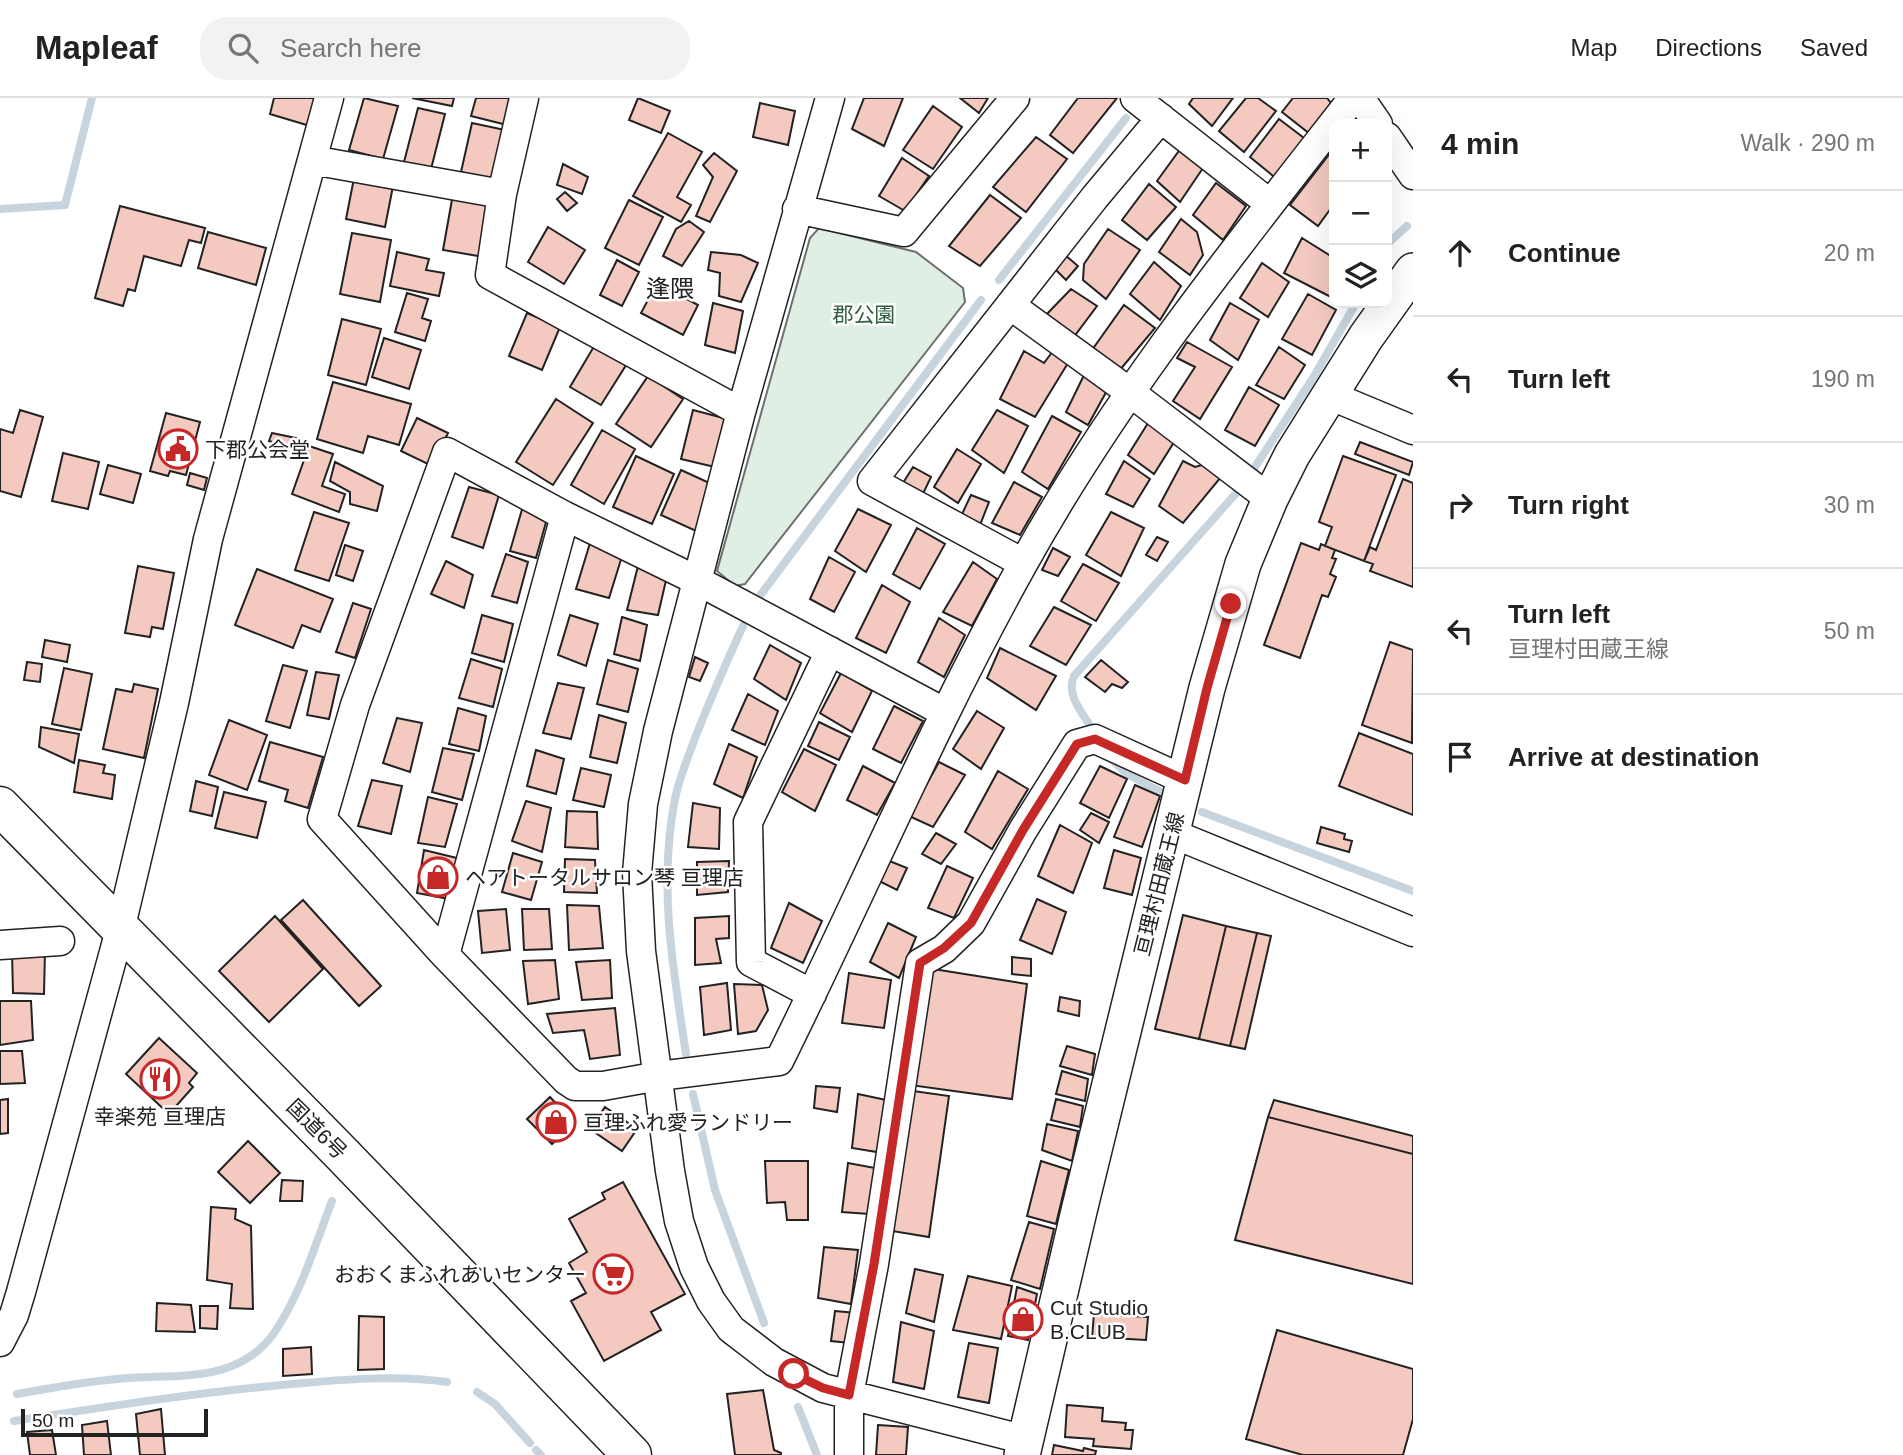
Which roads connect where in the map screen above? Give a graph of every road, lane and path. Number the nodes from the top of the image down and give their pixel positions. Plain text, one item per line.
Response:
1 (328, 98) edge
2 (524, 98) edge
3 (830, 98) edge
4 (1015, 98) edge
5 (1135, 98) edge
6 (1353, 98) edge
7 (1360, 98) edge
8 (1161, 118) junction
9 (1375, 119) edge
10 (1392, 144) edge
11 (312, 160) junction
12 (1413, 175) edge
13 (502, 194) junction
14 (1269, 203) junction
15 (797, 209) junction
16 (1413, 271) edge
17 (1010, 305) junction
18 (1130, 393) junction
19 (1329, 395) junction
20 (740, 412) junction
21 (1413, 430) edge
22 (1270, 499) junction
23 (565, 516) junction
24 (1023, 563) junction
25 (698, 581) junction
26 (830, 651) junction
27 (944, 712) junction
28 (1185, 780) junction
29 (0, 806) edge
30 (1171, 833) junction
31 (120, 930) junction
32 (1413, 932) edge
33 (60, 941) dead end
34 (0, 945) edge
35 (445, 955) junction
36 (812, 994) junction
37 (659, 1076) junction
38 (0, 1342) edge
39 (849, 1395) junction
40 (1024, 1448) edge
41 (632, 1455) edge
42 (849, 1455) edge

1 - 11 street
2 - 13 street
3 - 15 street
4 - 15 street
5 - 8 street
6 - 14 street
7 - 9 street
8 - 14 street
8 - 17 street
10 - 12 street
11 - 13 street
11 - 31 street
13 - 20 street
14 - 18 street
15 - 20 street
16 - 19 main road, 亘理村田蔵王線
17 - 18 street
17 - 24 street
18 - 22 street
18 - 24 street
19 - 21 street
19 - 22 main road, 亘理村田蔵王線
20 - 25 street
22 - 28 main road, 亘理村田蔵王線
23 - 25 street
23 - 35 street
23 - 35 street
24 - 27 street
25 - 26 street
25 - 37 street
26 - 27 street
26 - 36 street
27 - 36 street
28 - 30 main road, 亘理村田蔵王線
28 - 39 street
29 - 31 highway, 国道6号
30 - 32 street
30 - 40 main road, 亘理村田蔵王線
31 - 38 street
31 - 41 highway, 国道6号
33 - 34 street
35 - 37 street
36 - 37 street
37 - 39 street
39 - 40 street
39 - 42 street

